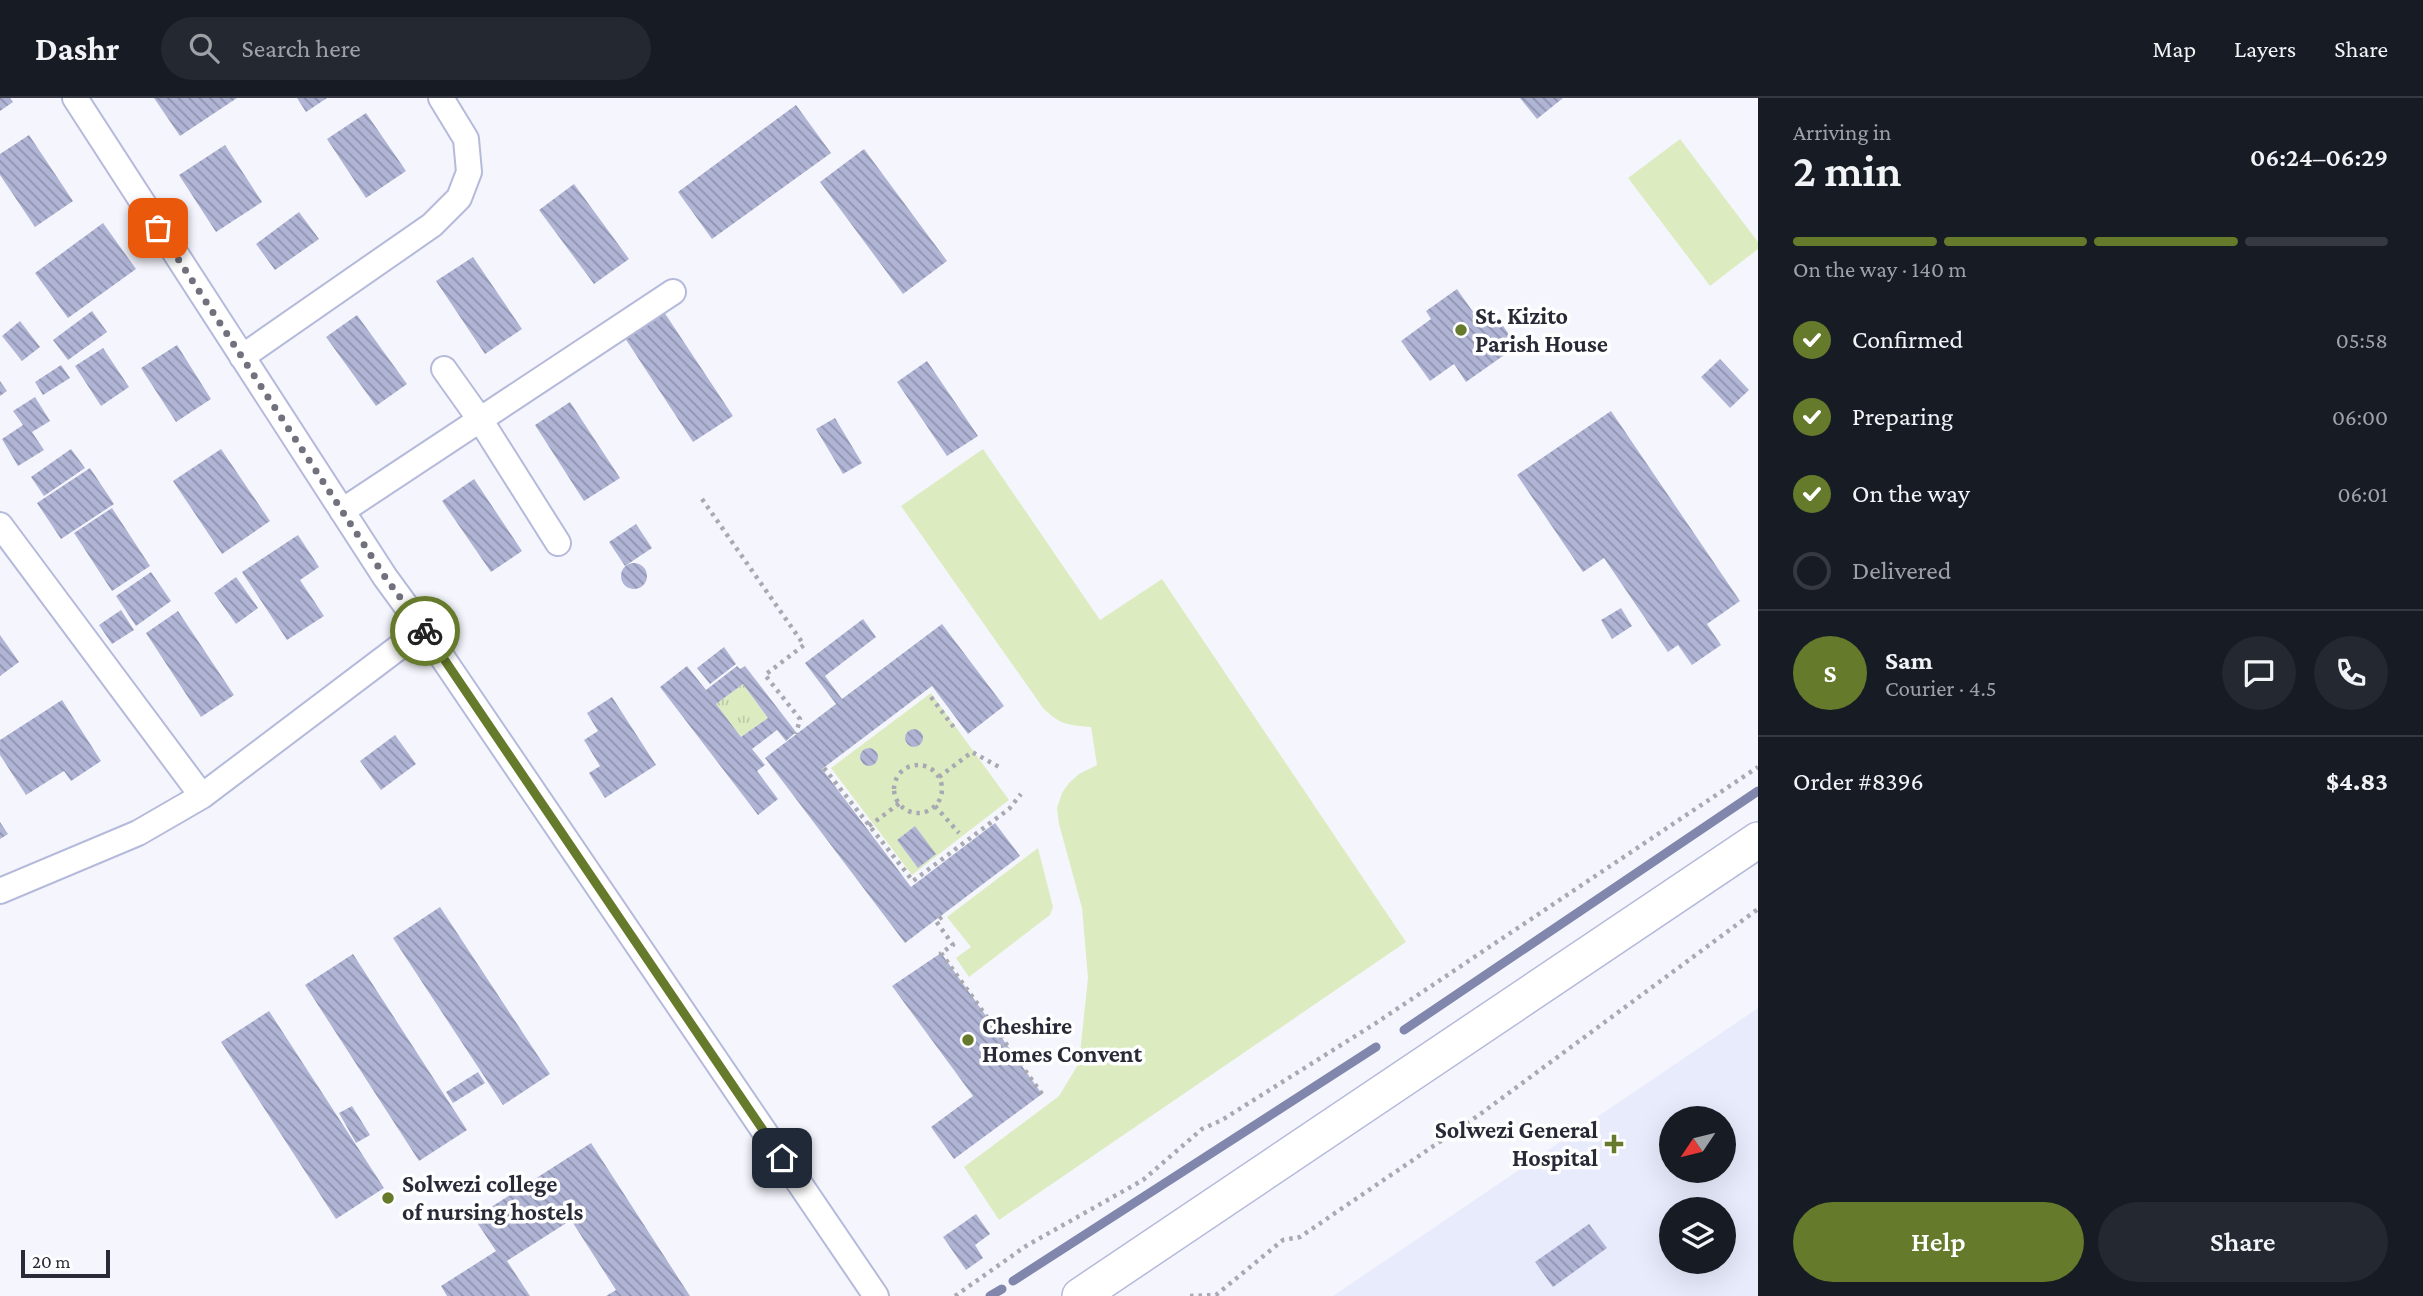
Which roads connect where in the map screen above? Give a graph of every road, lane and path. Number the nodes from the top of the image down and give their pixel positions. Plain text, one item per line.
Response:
1 (75, 98) edge
2 (441, 98) edge
3 (673, 292) dead end
4 (242, 357) junction
5 (444, 369) dead end
6 (481, 421) junction
7 (702, 499) dead end
8 (342, 511) junction
9 (0, 525) edge
10 (558, 542) dead end
11 (423, 629) junction
12 (931, 696) dead end
13 (955, 729) dead end
14 (796, 734) dead end
15 (1758, 767) edge
16 (824, 768) dead end
17 (1001, 768) dead end
18 (939, 777) junction
19 (1021, 794) dead end
20 (202, 796) junction
21 (900, 803) junction
22 (935, 806) junction
23 (869, 826) junction
24 (959, 833) dead end
25 (1758, 840) edge
26 (0, 891) edge
27 (1758, 909) edge
28 (942, 917) dead end
29 (1042, 1094) dead end
30 (876, 1296) edge
31 (955, 1296) edge
32 (1080, 1296) edge
33 (1190, 1296) edge

1 - 4 street
2 - 4 street
3 - 6 street
4 - 8 street
5 - 6 street
6 - 8 street
6 - 10 street
7 - 14 path
8 - 11 street
9 - 20 street
11 - 20 street
11 - 30 street
12 - 13 path
15 - 31 path
16 - 23 path
17 - 18 path
18 - 21 path
18 - 22 path
19 - 23 path
20 - 26 street
21 - 22 path
21 - 23 path
22 - 24 path
25 - 32 main road
27 - 33 path
28 - 29 path

